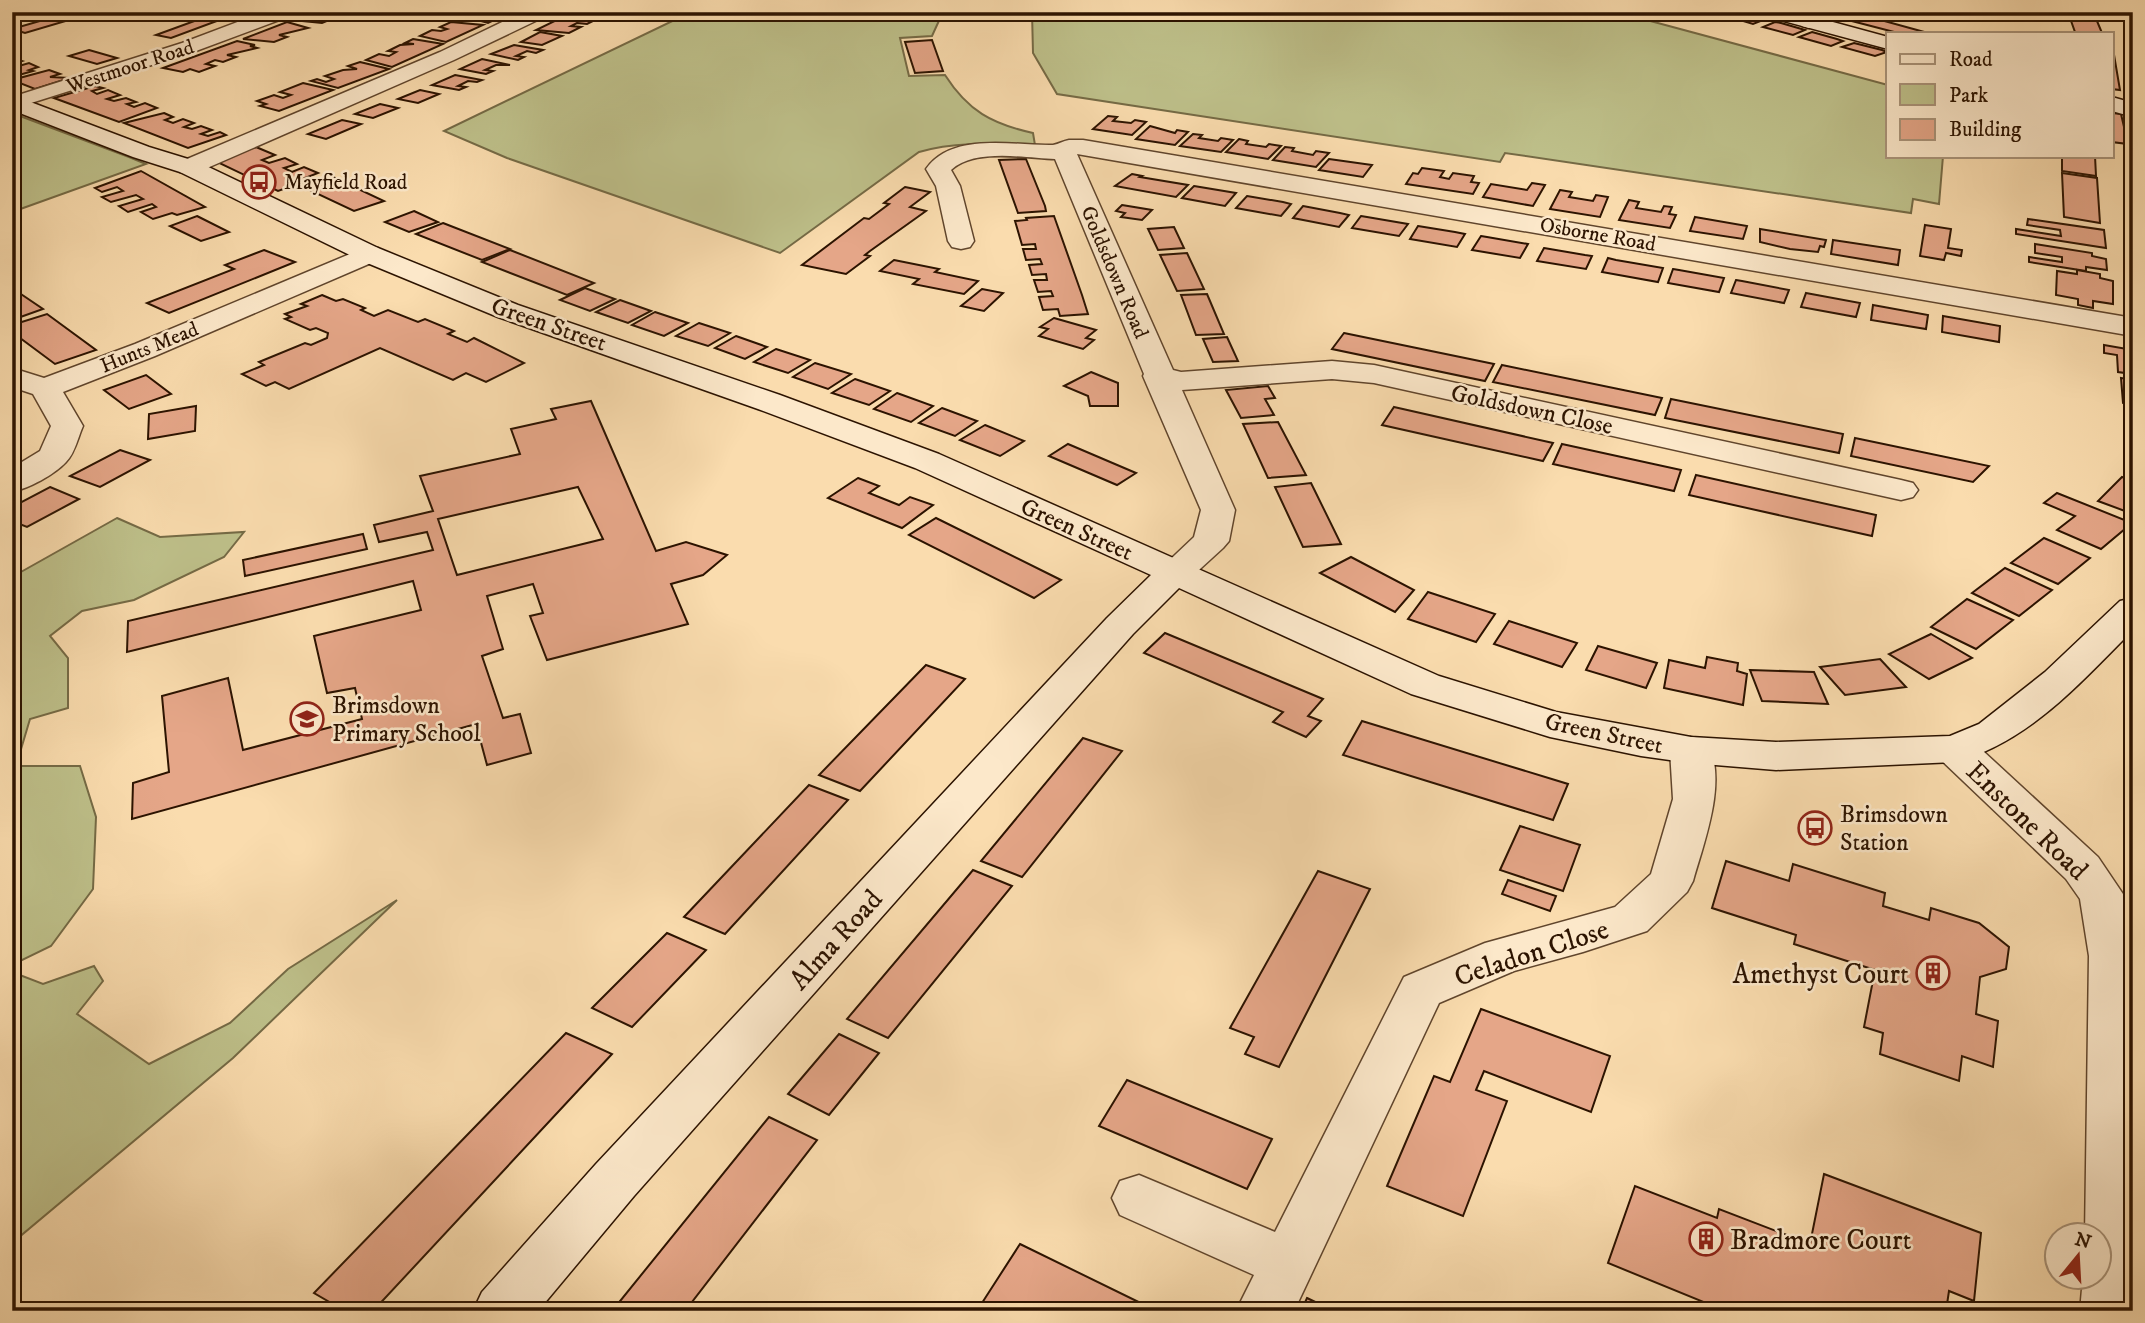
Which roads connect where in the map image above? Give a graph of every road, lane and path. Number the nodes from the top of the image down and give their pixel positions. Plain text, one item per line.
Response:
1 (283, 12) edge
2 (539, 12) edge
3 (1772, 12) edge
4 (1836, 12) edge
5 (2130, 12) edge
6 (2133, 18) edge
7 (1810, 22) junction
8 (1886, 42) edge
9 (13, 102) edge
10 (2114, 105) edge
11 (2133, 110) edge
12 (1064, 152) junction
13 (189, 167) junction
14 (961, 241) dead end
15 (369, 254) junction
16 (2133, 327) edge
17 (1158, 376) junction
18 (12, 377) edge
19 (45, 388) junction
20 (12, 482) edge
21 (1901, 490) dead end
22 (1175, 572) junction
23 (2133, 609) edge
24 (1955, 749) junction
25 (1691, 750) junction
26 (1139, 1198) dead end
27 (1289, 1264) junction
28 (502, 1311) edge
29 (1265, 1311) edge
30 (2109, 1311) edge

1 - 9 street, Westmoor Road
2 - 13 street
3 - 7 street
4 - 7 street
5 - 6 street
7 - 8 street
9 - 13 street, Green Street
10 - 11 street
12 - 14 street
12 - 16 street, Osborne Road
12 - 17 street, Goldsdown Road
13 - 15 street, Green Street
15 - 19 street, Hunts Mead
15 - 22 street, Green Street
17 - 21 street, Goldsdown Close
17 - 22 street, Goldsdown Road
18 - 19 street
19 - 20 street
22 - 25 street, Green Street
22 - 28 street, Alma Road
23 - 24 street, Green Street
24 - 25 street, Green Street
24 - 30 street, Enstone Road
25 - 27 street, Celadon Close
26 - 27 street
27 - 29 street, Celadon Close

